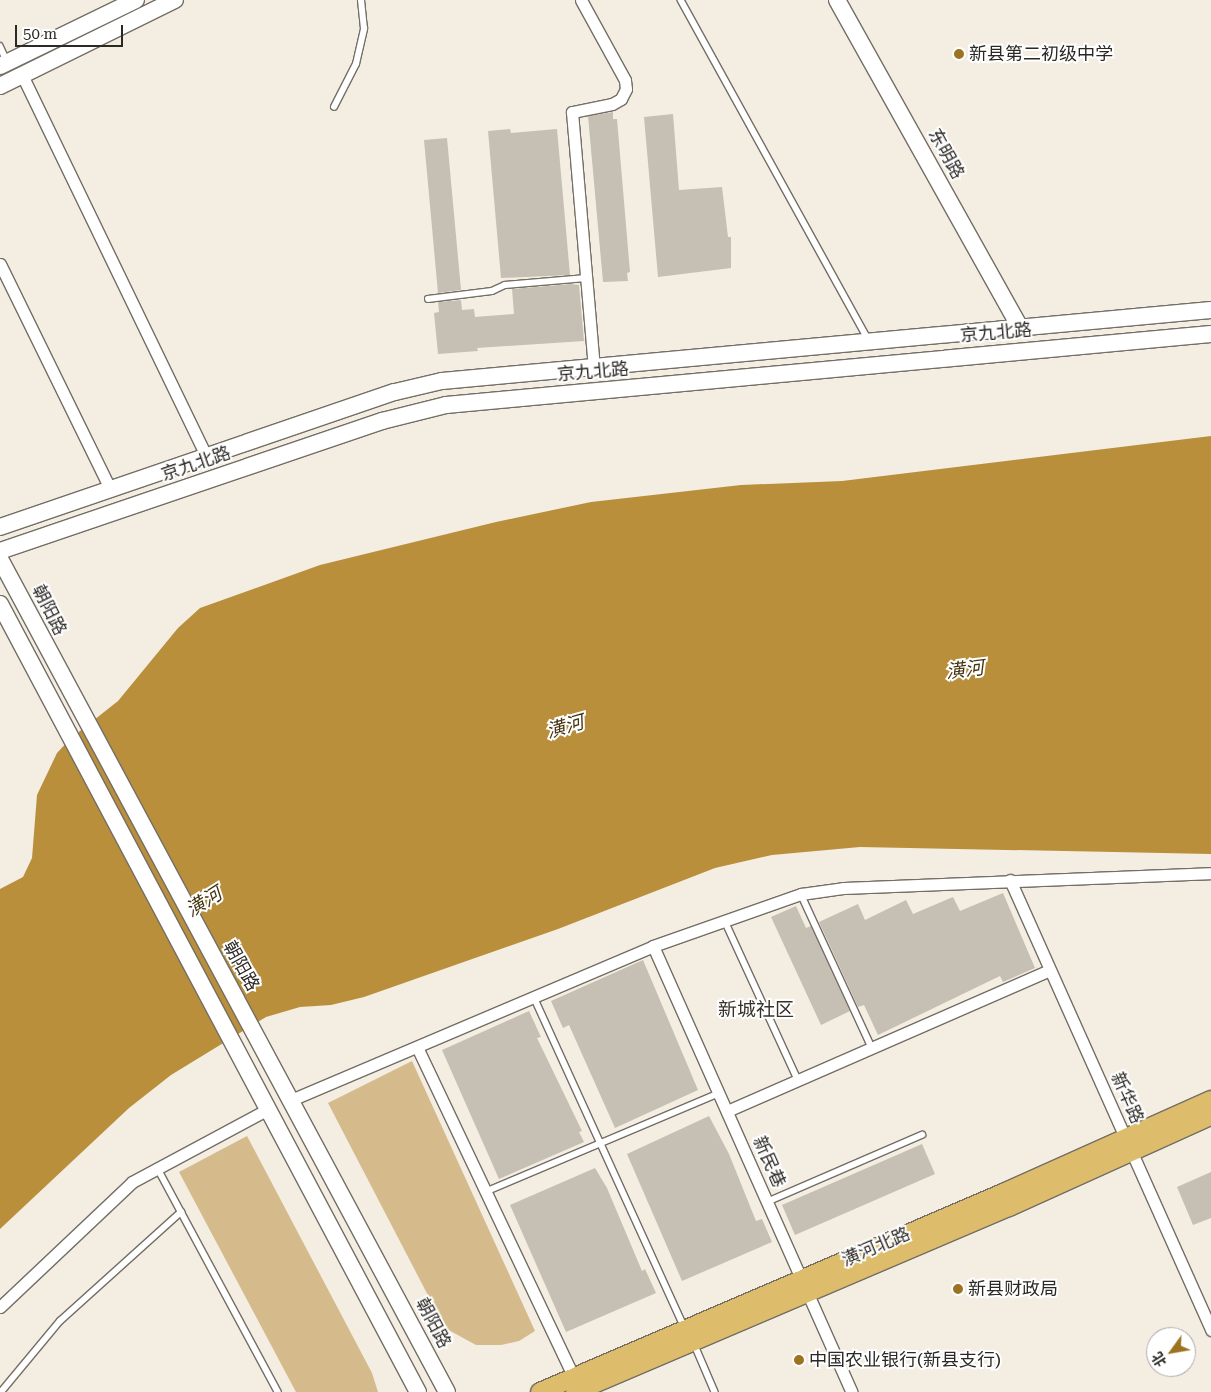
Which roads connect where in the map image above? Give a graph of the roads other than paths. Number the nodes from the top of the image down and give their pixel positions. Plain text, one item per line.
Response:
1 (136, 0) edge
2 (175, 0) edge
3 (361, 0) edge
4 (580, 0) edge
5 (681, 0) edge
6 (837, 0) edge
7 (0, 46) edge
8 (4, 64) edge
9 (22, 75) junction
10 (0, 86) edge
11 (334, 107) dead end
12 (0, 264) edge
13 (586, 278) junction
14 (428, 299) dead end
15 (1211, 310) edge
16 (1020, 328) junction
17 (1211, 334) edge
18 (870, 341) junction
19 (594, 368) junction
20 (206, 457) junction
21 (110, 489) junction
22 (0, 527) edge
23 (0, 552) edge
24 (0, 559) edge
25 (0, 604) edge
26 (1211, 873) edge
27 (1010, 880) junction
28 (801, 894) junction
29 (725, 921) junction
30 (654, 946) junction
31 (1050, 970) junction
32 (534, 997) junction
33 (417, 1047) junction
34 (872, 1048) junction
35 (798, 1080) junction
36 (719, 1093) junction
37 (291, 1100) junction
38 (1211, 1100) edge
39 (268, 1109) junction
40 (727, 1111) junction
41 (1211, 1116) edge
42 (922, 1135) dead end
43 (601, 1143) junction
44 (1129, 1145) junction
45 (157, 1166) junction
46 (485, 1192) junction
47 (768, 1202) junction
48 (181, 1212) junction
49 (804, 1286) junction
50 (0, 1307) edge
51 (1211, 1330) edge
52 (689, 1335) junction
53 (577, 1388) edge
54 (1, 1392) edge
55 (278, 1392) edge
56 (418, 1392) edge
57 (447, 1392) edge
58 (540, 1392) edge
59 (715, 1392) edge
60 (852, 1392) edge

1 - 8 main road
2 - 9 main road
3 - 11 lane
4 - 13 street
5 - 18 lane
6 - 16 main road, 东明路
7 - 8 lane
9 - 10 main road
9 - 20 street
12 - 21 street
13 - 14 lane
13 - 19 street
15 - 16 main road, 京九北路
16 - 18 main road, 京九北路
17 - 23 main road, 京九北路
18 - 19 main road, 京九北路
19 - 20 main road, 京九北路
20 - 21 main road, 京九北路
21 - 22 main road, 京九北路
24 - 37 main road, 朝阳路
25 - 39 main road
26 - 27 street
27 - 28 street
27 - 31 street, 新华路
28 - 29 street
28 - 34 lane
29 - 30 street
29 - 35 lane
30 - 32 street
30 - 36 street, 新民巷
31 - 34 street
31 - 44 street, 新华路
32 - 33 street
32 - 43 lane
33 - 37 street
33 - 46 street
34 - 35 street
35 - 40 street
36 - 40 street, 新民巷
36 - 43 lane
37 - 57 main road, 朝阳路
38 - 44 main road, 潢河北路
39 - 45 street
39 - 56 main road
40 - 47 street, 新民巷
41 - 44 main road, 潢河北路
42 - 47 lane
43 - 46 lane
43 - 52 lane
44 - 49 main road, 潢河北路
44 - 51 street, 新华路
45 - 48 lane
45 - 50 street
46 - 53 street
47 - 49 street, 新民巷
48 - 54 lane
48 - 55 lane
49 - 52 main road, 潢河北路
49 - 60 street, 新民巷
52 - 53 main road, 潢河北路
52 - 59 lane
53 - 58 main road, 潢河北路

